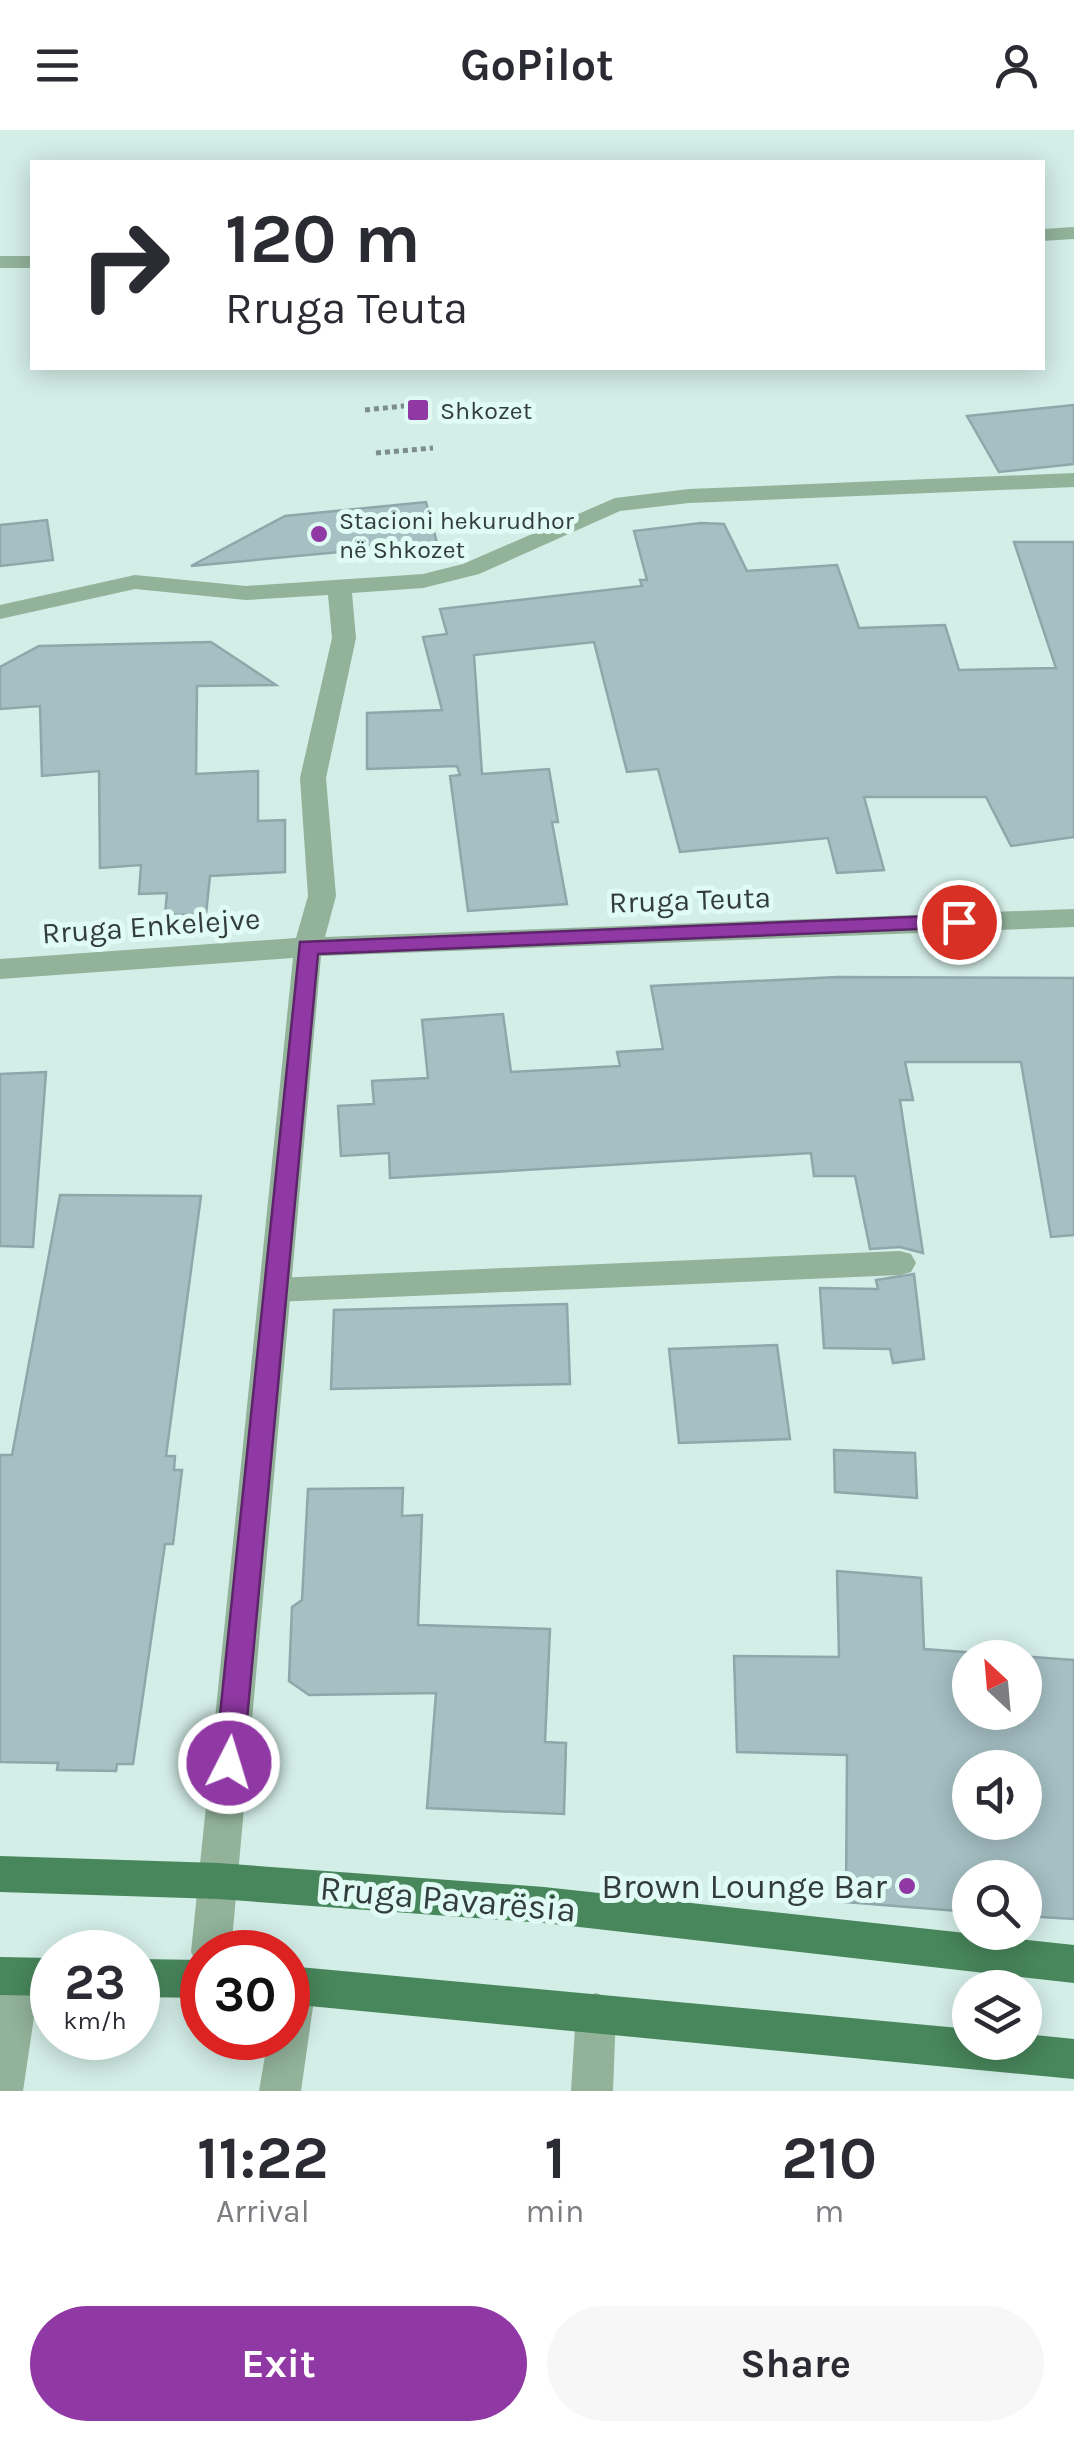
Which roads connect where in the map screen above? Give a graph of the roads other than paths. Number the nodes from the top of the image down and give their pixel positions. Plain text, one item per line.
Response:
1 (1074, 233) edge
2 (1045, 235) edge
3 (0, 262) edge
4 (30, 262) edge
5 (1074, 480) edge
6 (338, 587) junction
7 (0, 612) edge
8 (1074, 918) edge
9 (308, 947) junction
10 (0, 969) edge
11 (900, 1263) dead end
12 (275, 1290) junction
13 (0, 1874) edge
14 (218, 1881) junction
15 (213, 1930) edge
16 (1074, 1964) edge
17 (24, 1976) edge
18 (310, 1988) edge
19 (596, 2012) junction
20 (1074, 2059) edge
21 (284, 2060) edge
22 (2, 2091) edge
23 (280, 2091) edge
24 (592, 2091) edge

1 - 2 street
3 - 4 street
5 - 6 street
6 - 7 street
6 - 9 street
8 - 9 street, Rruga Teuta
9 - 10 street, Rruga Enkelejve
9 - 12 street
11 - 12 street
12 - 14 street
13 - 14 main road, Rruga Pavarësia
14 - 15 street
14 - 16 main road, Rruga Pavarësia
17 - 22 street
18 - 19 main road
19 - 20 main road
19 - 24 street
21 - 23 street

